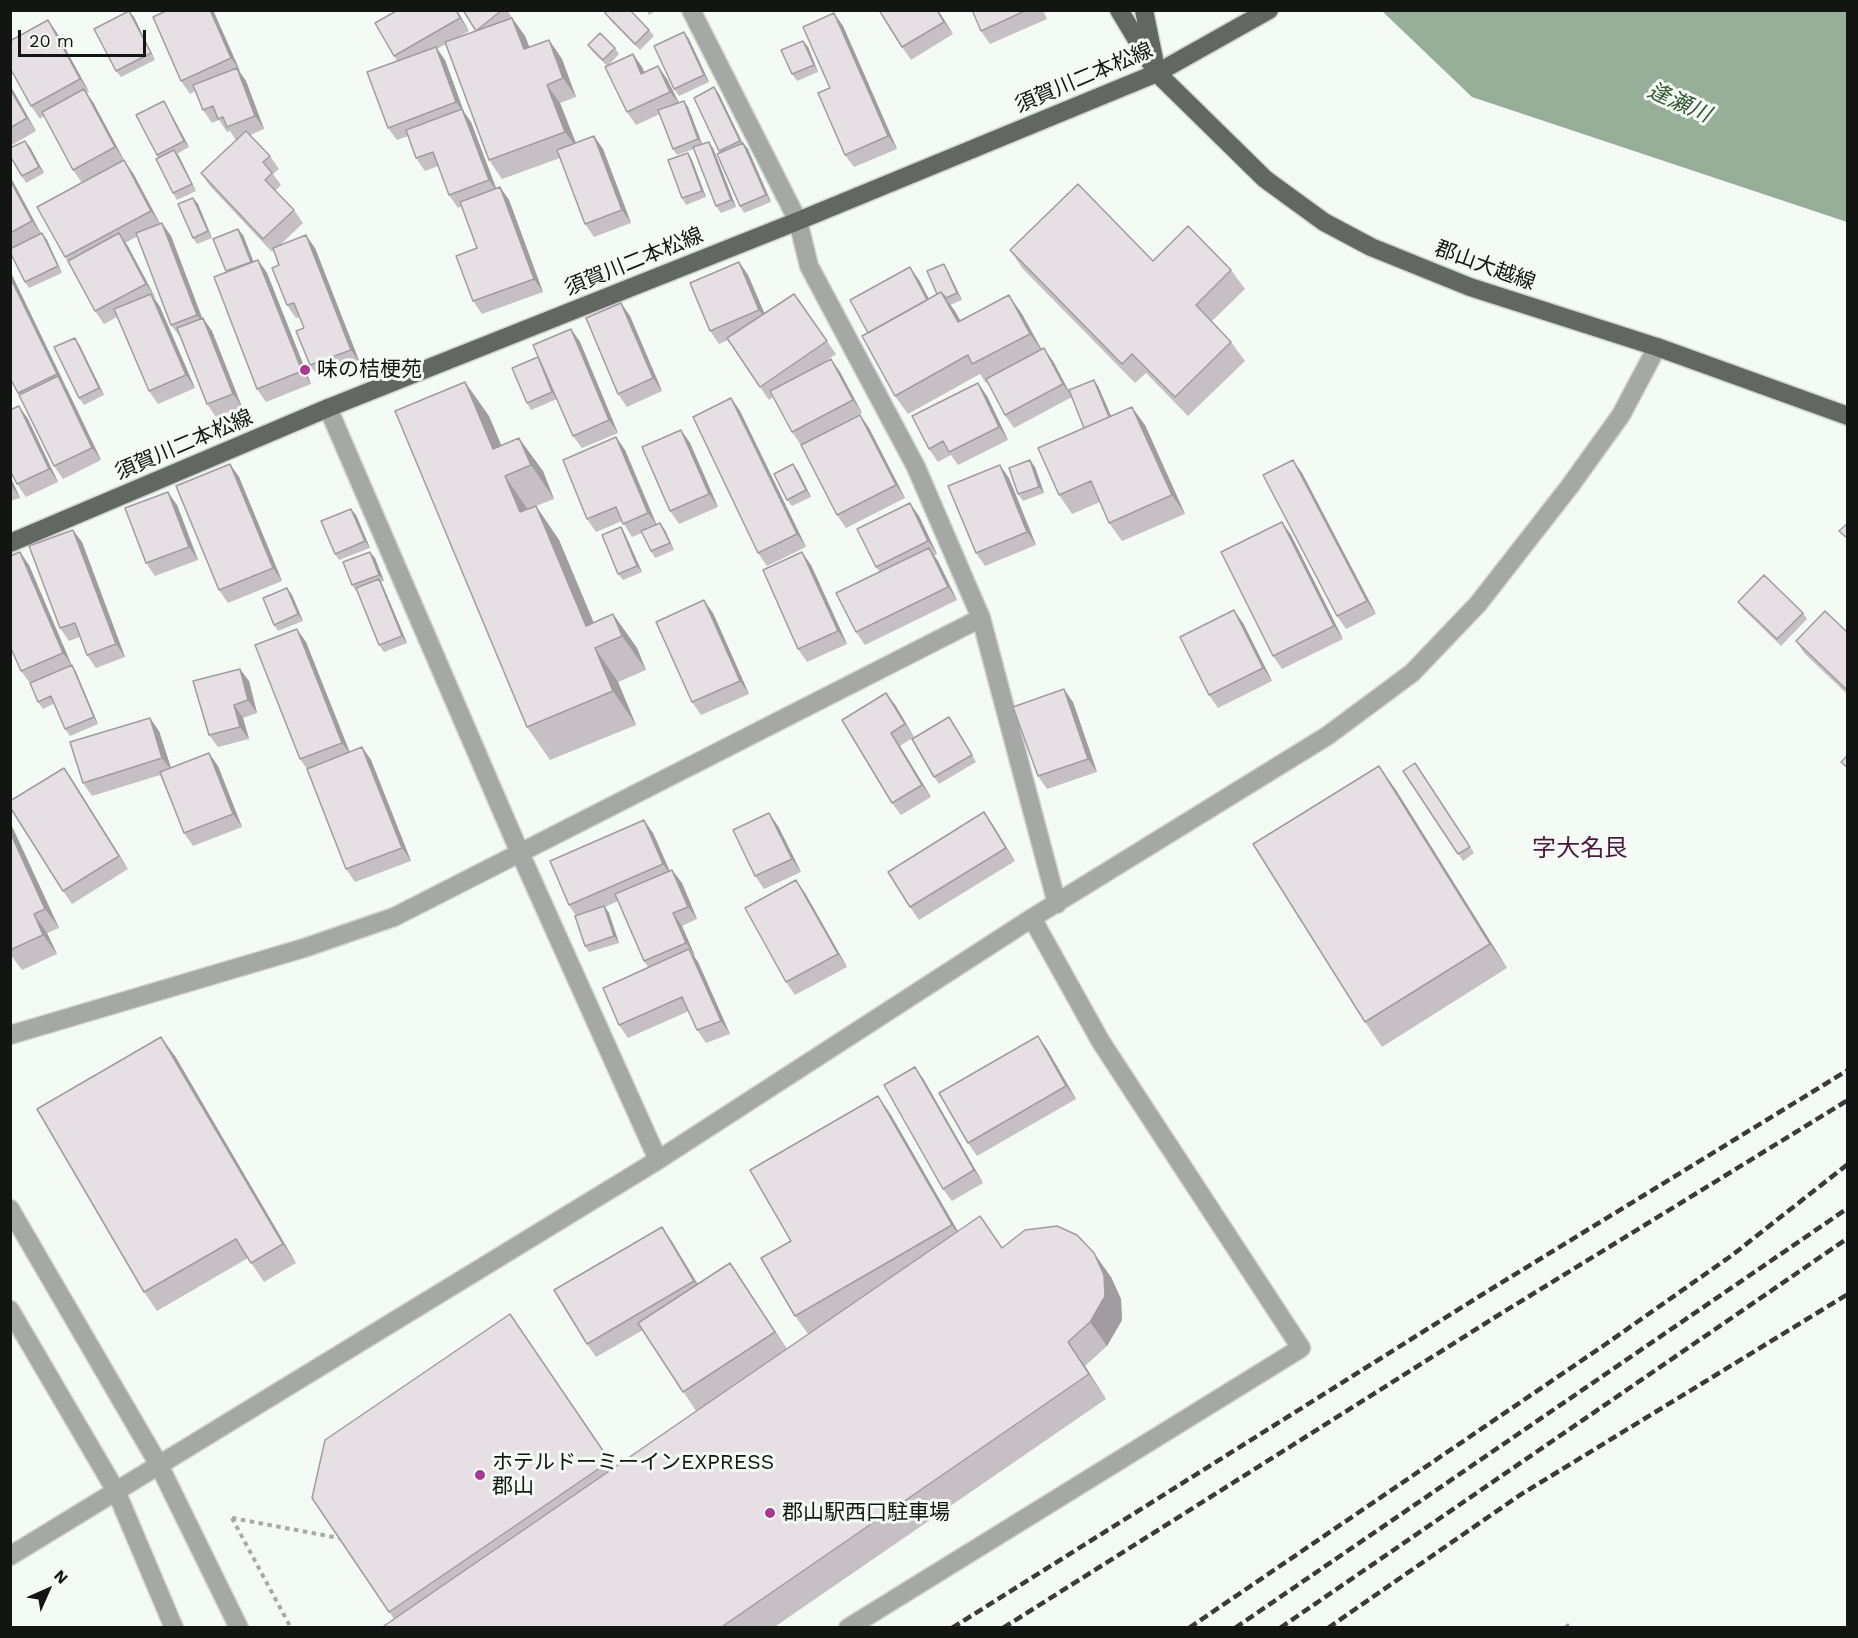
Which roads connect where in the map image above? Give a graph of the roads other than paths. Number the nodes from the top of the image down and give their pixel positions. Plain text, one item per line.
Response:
1 (691, 10) edge
2 (1119, 10) edge
3 (1144, 10) edge
4 (1269, 10) edge
5 (1157, 73) junction
6 (798, 221) junction
7 (1657, 347) junction
8 (328, 408) junction
9 (1848, 416) edge
10 (10, 543) edge
11 (981, 618) junction
12 (520, 853) junction
13 (1057, 904) junction
14 (1032, 918) junction
15 (10, 1035) edge
16 (658, 1160) junction
17 (10, 1209) edge
18 (10, 1310) edge
19 (159, 1465) junction
20 (116, 1491) junction
21 (10, 1556) edge
22 (174, 1628) edge
23 (239, 1628) edge
24 (848, 1628) edge

1 - 6 street
2 - 5 main road, 郡山大越線
3 - 5 main road
4 - 5 main road, 須賀川二本松線
5 - 6 main road, 須賀川二本松線
5 - 7 main road, 郡山大越線
6 - 8 main road, 須賀川二本松線
6 - 11 street
7 - 9 main road, 郡山大越線
7 - 13 street
8 - 10 main road, 須賀川二本松線
8 - 12 street
11 - 12 street
11 - 13 street
12 - 15 street
12 - 16 street
13 - 14 street
14 - 16 street
14 - 24 street
16 - 19 street
17 - 19 street
18 - 20 street
19 - 20 street
19 - 23 street
20 - 21 street
20 - 22 street

